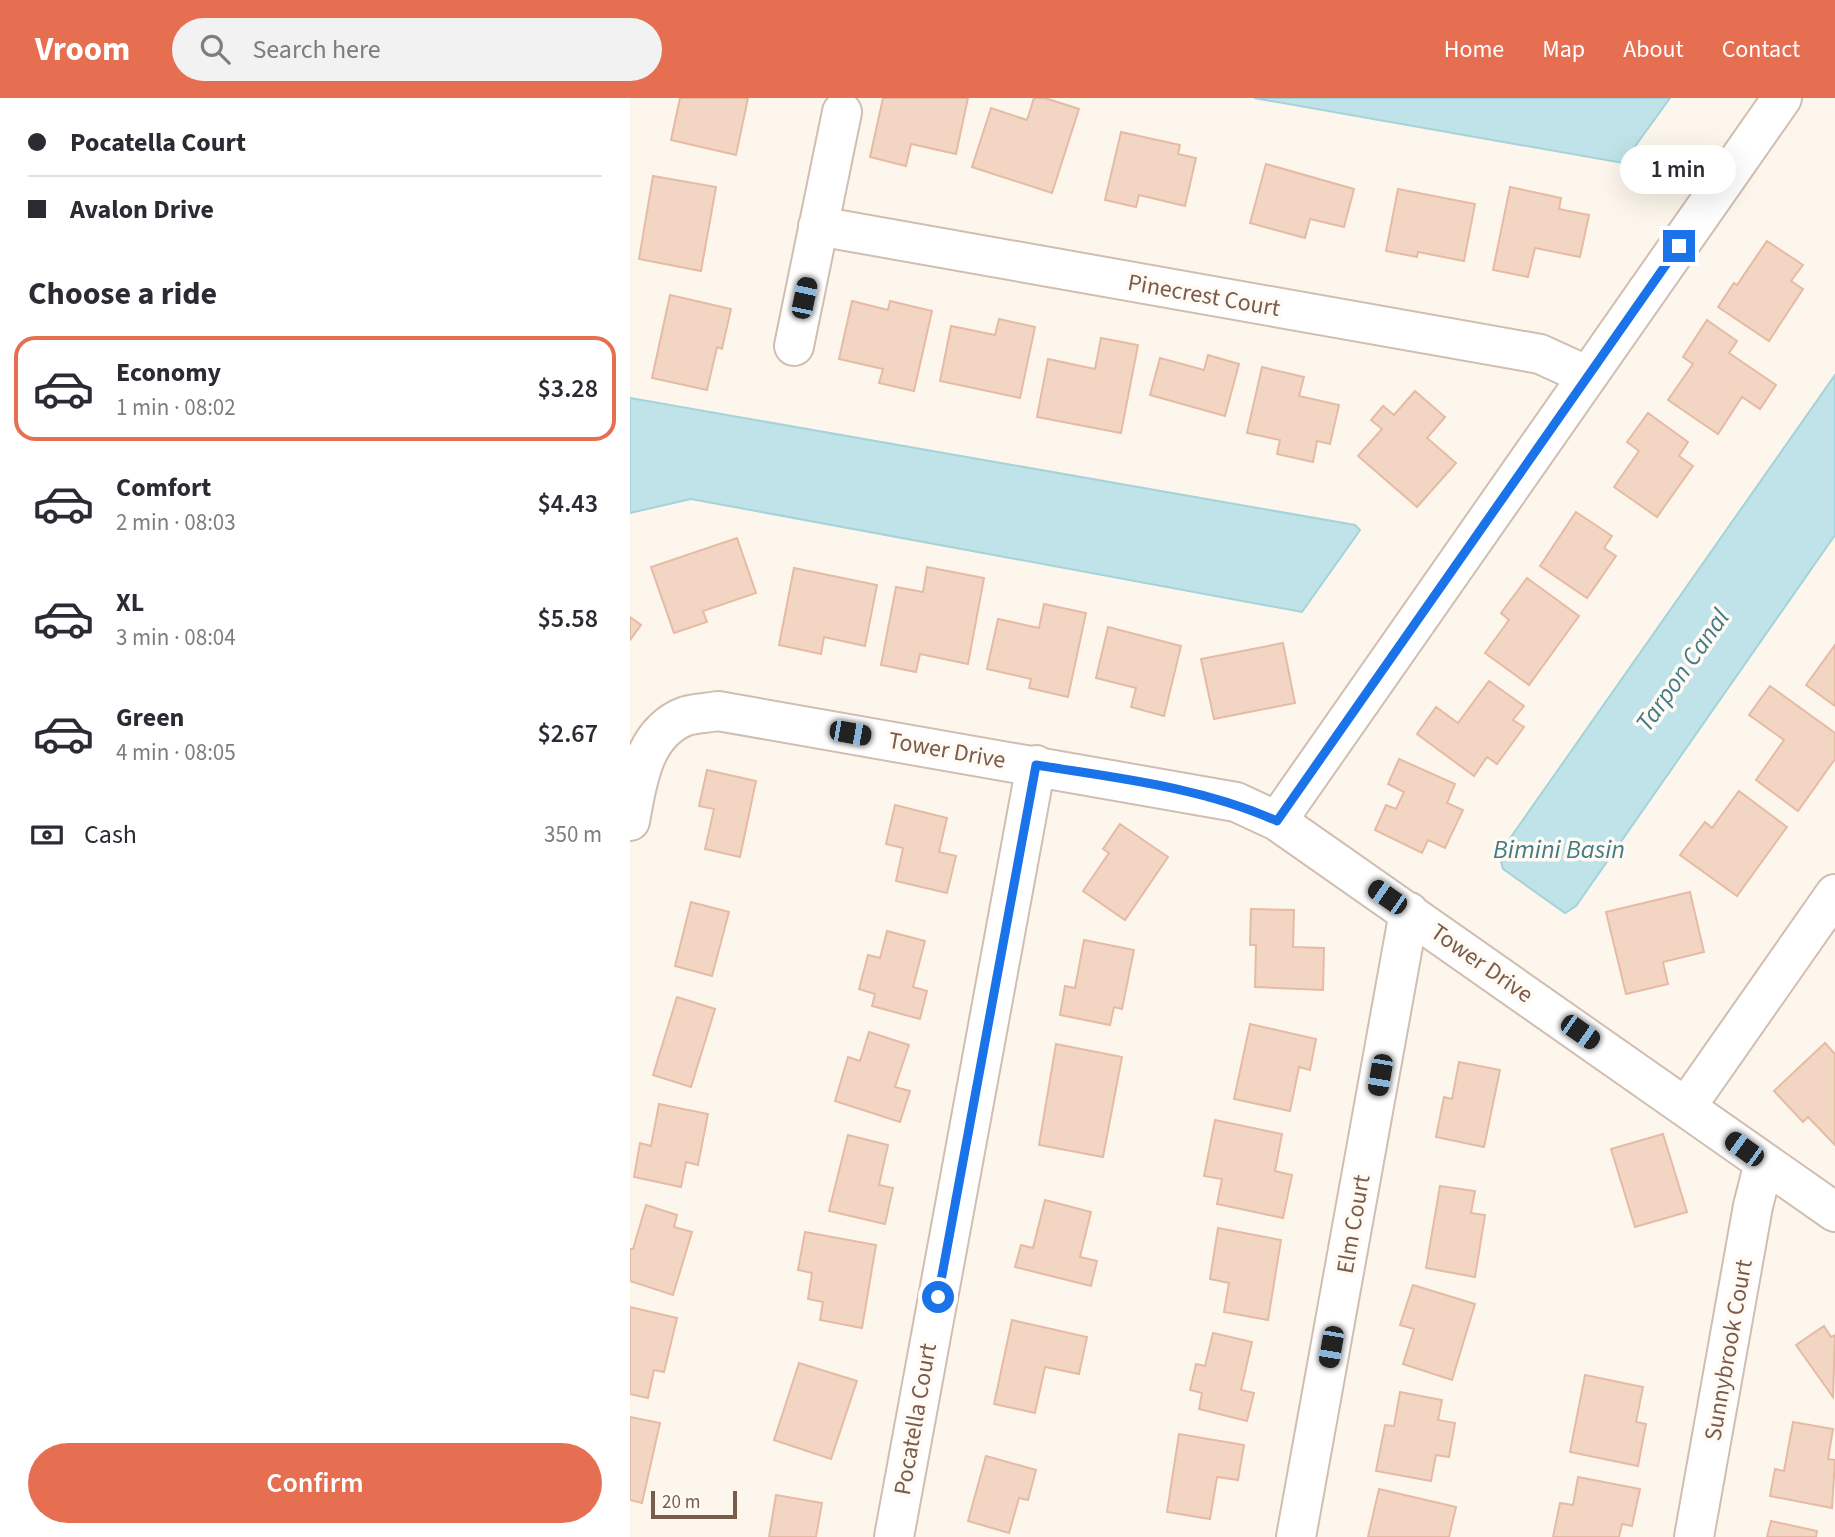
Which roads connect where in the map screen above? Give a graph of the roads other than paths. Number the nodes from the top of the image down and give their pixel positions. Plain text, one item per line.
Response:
1 (1782, 98) edge
2 (842, 112) dead end
3 (818, 226) junction
4 (794, 346) dead end
5 (1586, 375) junction
6 (1036, 765) junction
7 (630, 821) edge
8 (1277, 821) junction
9 (1835, 894) edge
10 (1409, 912) junction
11 (1686, 1107) junction
12 (1764, 1163) junction
13 (1835, 1212) edge
14 (894, 1537) edge
15 (1296, 1537) edge
16 (1694, 1537) edge

1 - 5 street
2 - 3 street
3 - 4 street
3 - 5 street, Pinecrest Court
5 - 8 street
6 - 7 street, Tower Drive
6 - 8 street, Tower Drive
6 - 14 street, Pocatella Court
8 - 10 street, Tower Drive
9 - 11 street
10 - 11 street, Tower Drive
10 - 15 street, Elm Court
11 - 12 street, Tower Drive
12 - 13 street, Tower Drive
12 - 16 street, Sunnybrook Court

